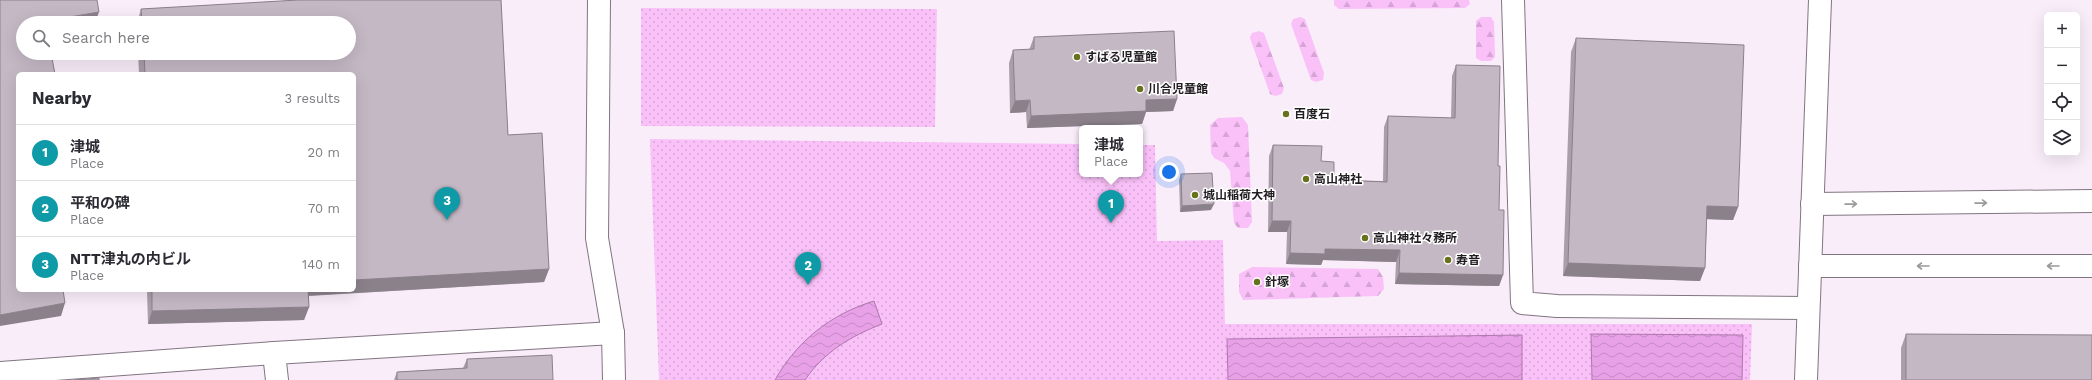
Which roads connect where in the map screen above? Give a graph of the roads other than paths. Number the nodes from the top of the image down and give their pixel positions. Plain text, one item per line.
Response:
1 (599, 0) edge
2 (1513, 0) edge
3 (1820, 0) edge
4 (2092, 201) edge
5 (1812, 204) junction
6 (1810, 266) junction
7 (2092, 266) edge
8 (1808, 308) junction
9 (613, 333) junction
10 (274, 353) junction
11 (0, 373) edge
12 (276, 380) edge
13 (614, 380) edge
14 (1806, 380) edge

1 - 9 street
2 - 8 street
3 - 5 street
5 -> 4 street
5 - 6 street
7 -> 6 street
6 - 8 street
8 - 14 street
9 - 10 street
9 - 13 street
10 - 11 street
10 - 12 street

